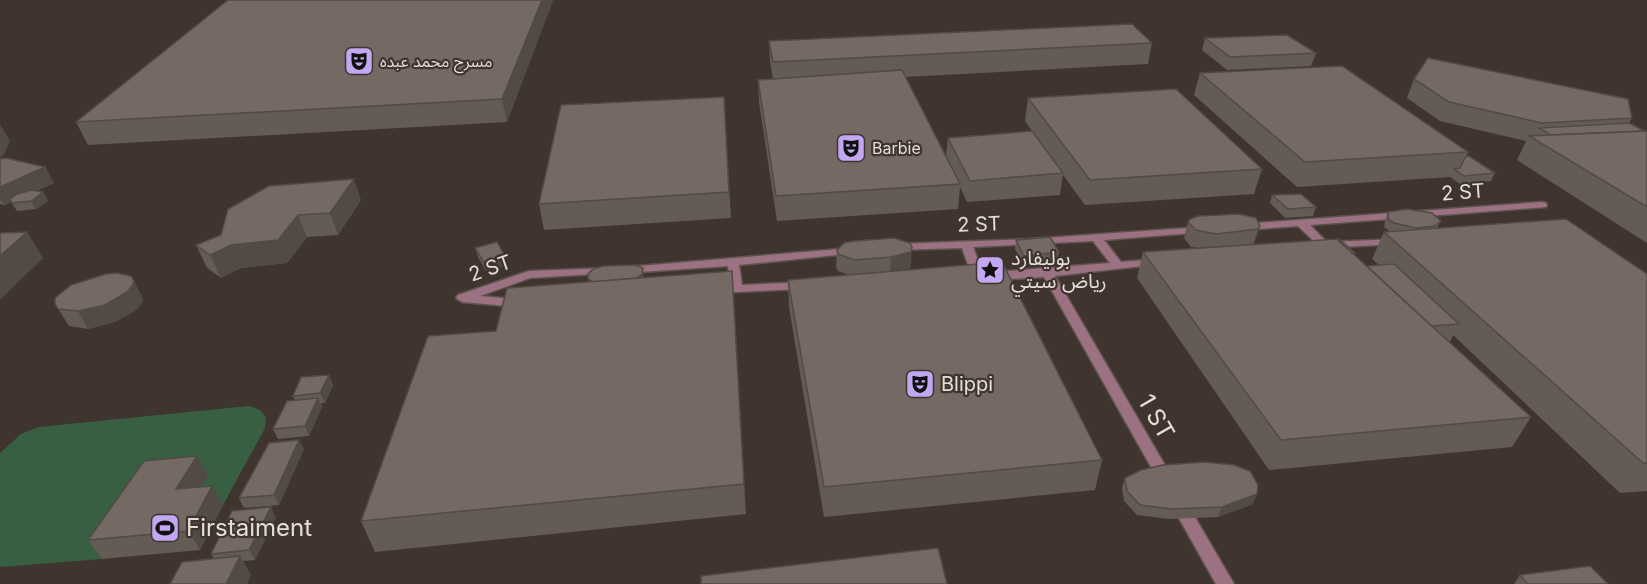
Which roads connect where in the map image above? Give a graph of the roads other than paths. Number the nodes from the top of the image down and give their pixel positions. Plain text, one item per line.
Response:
1 (1542, 205) dead end
2 (1301, 223) junction
3 (1233, 228) edge
4 (1211, 230) edge
5 (1096, 237) junction
6 (1406, 241) edge
7 (966, 244) junction
8 (1324, 245) junction
9 (1306, 246) edge
10 (885, 248) edge
11 (862, 250) edge
12 (1165, 261) edge
13 (733, 262) junction
14 (1118, 266) junction
15 (1048, 273) junction
16 (814, 284) edge
17 (736, 289) junction
18 (701, 292) edge
19 (535, 303) edge
20 (1225, 584) edge

1 - 2 street, 2 ST
2 - 3 street, 2 ST
2 - 8 street
4 - 5 street, 2 ST
5 - 7 street, 2 ST
5 - 14 street
6 - 8 street
7 - 10 street, 2 ST
7 - 15 street
8 - 9 street
11 - 13 street, 2 ST
12 - 14 street
13 - 17 street
13 - 19 street, 2 ST
14 - 15 street
15 - 20 street, 1 ST
16 - 17 street
17 - 18 street

